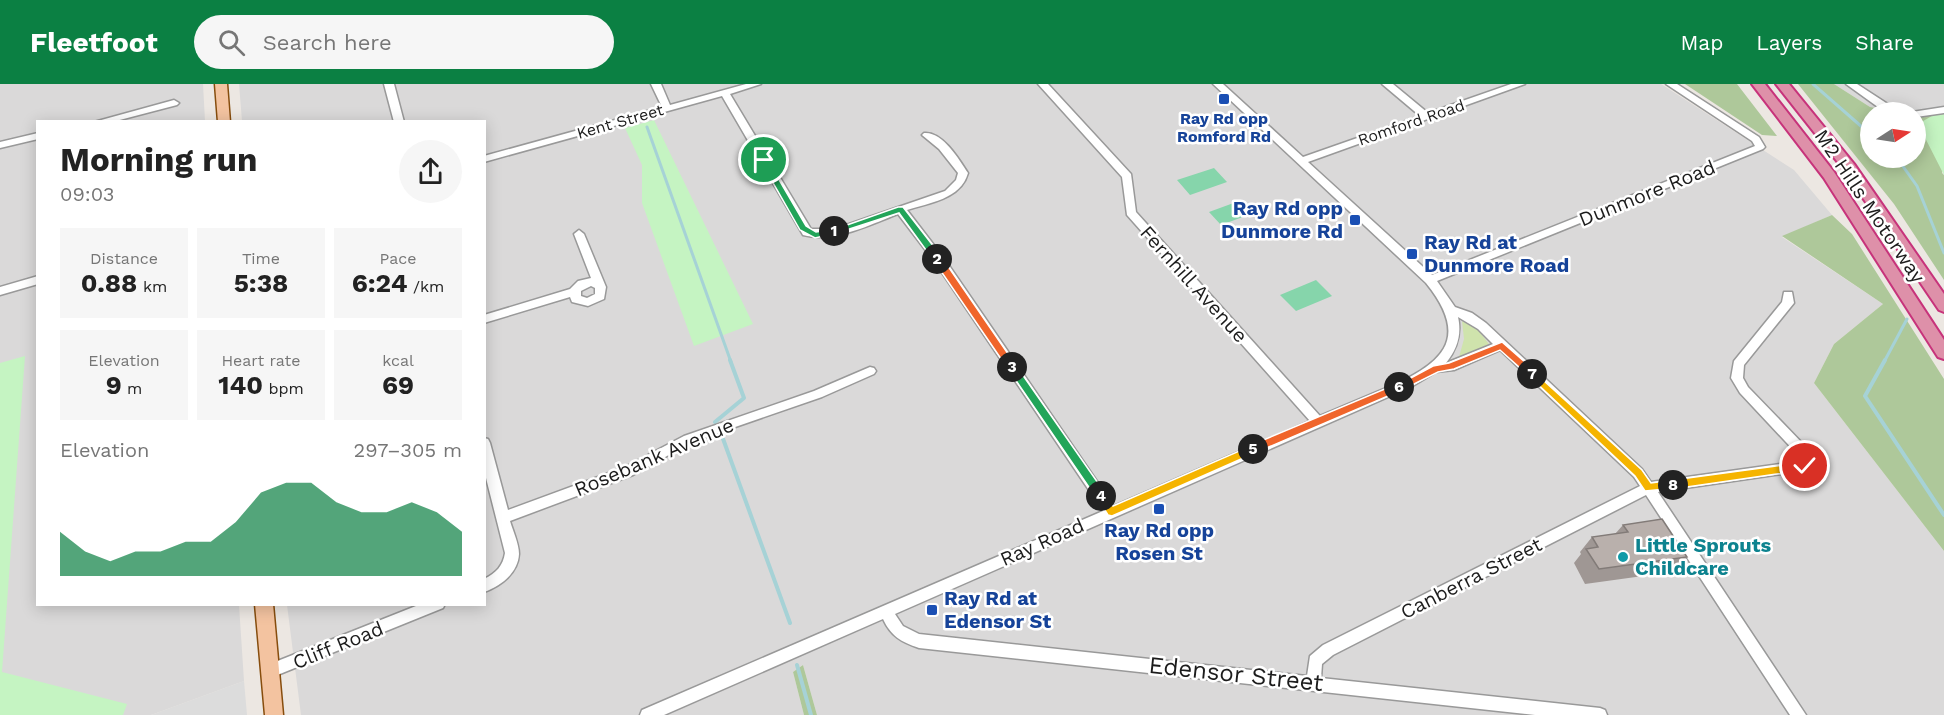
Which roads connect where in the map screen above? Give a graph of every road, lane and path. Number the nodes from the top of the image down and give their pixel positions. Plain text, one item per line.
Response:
1 (221, 84) edge
2 (389, 84) edge
3 (656, 84) edge
4 (756, 84) edge
5 (1043, 84) edge
6 (1218, 84) edge
7 (1387, 84) edge
8 (1520, 84) edge
9 (1671, 84) edge
10 (1758, 84) edge
11 (1782, 84) edge
12 (1851, 84) edge
13 (725, 93) junction
14 (1876, 102) edge
15 (174, 103) dead end
16 (667, 108) junction
17 (1944, 110) edge
18 (1926, 113) edge
19 (1426, 116) junction
20 (106, 120) edge
21 (224, 120) edge
22 (398, 120) edge
23 (927, 135) dead end
24 (36, 136) edge
25 (0, 145) edge
26 (486, 158) edge
27 (1302, 161) junction
28 (900, 209) junction
29 (579, 234) dead end
30 (1430, 280) junction
31 (36, 281) edge
32 (598, 283) junction
33 (0, 291) edge
34 (574, 292) junction
35 (1788, 294) dead end
36 (1944, 306) edge
37 (1450, 310) junction
38 (486, 319) edge
39 (1502, 345) junction
40 (1944, 353) edge
41 (1436, 368) junction
42 (870, 371) dead end
43 (1317, 422) junction
44 (486, 450) edge
45 (1649, 488) junction
46 (1112, 512) junction
47 (505, 518) junction
48 (486, 585) edge
49 (264, 606) edge
50 (433, 606) edge
51 (887, 610) junction
52 (270, 671) junction
53 (1314, 682) junction
54 (274, 715) edge
55 (647, 715) edge
56 (1600, 715) edge
57 (1799, 715) edge

1 - 21 main road
2 - 22 street
3 - 16 street
4 - 13 street, Kent Street
5 - 43 street, Fernhill Avenue
6 - 27 street, Ray Road
7 - 19 street
8 - 19 street, Romford Road
9 - 30 street, Dunmore Road
10 - 40 highway, M2 Hills Motorway
11 - 36 highway, M2 Hills Motorway
12 - 14 street
13 - 16 street, Kent Street
13 - 28 street
15 - 20 street
16 - 26 street, Kent Street
17 - 18 street
19 - 27 street, Romford Road
23 - 28 street
24 - 25 street
27 - 30 street, Ray Road
28 - 46 street
29 - 32 street
30 - 37 street, Ray Road
31 - 33 street
32 - 34 street
32 - 34 street
34 - 38 street
35 - 45 street
37 - 39 street
37 - 41 street, Ray Road
39 - 41 street, Ray Road
39 - 45 street
41 - 43 street, Ray Road
42 - 47 street, Rosebank Avenue
43 - 46 street, Ray Road
44 - 47 street
45 - 53 street, Canberra Street
45 - 57 street
46 - 51 street, Ray Road
47 - 48 street
49 - 52 main road
50 - 52 street, Cliff Road
51 - 53 street, Edensor Street
51 - 55 street, Ray Road
52 - 54 main road
53 - 56 street, Edensor Street

